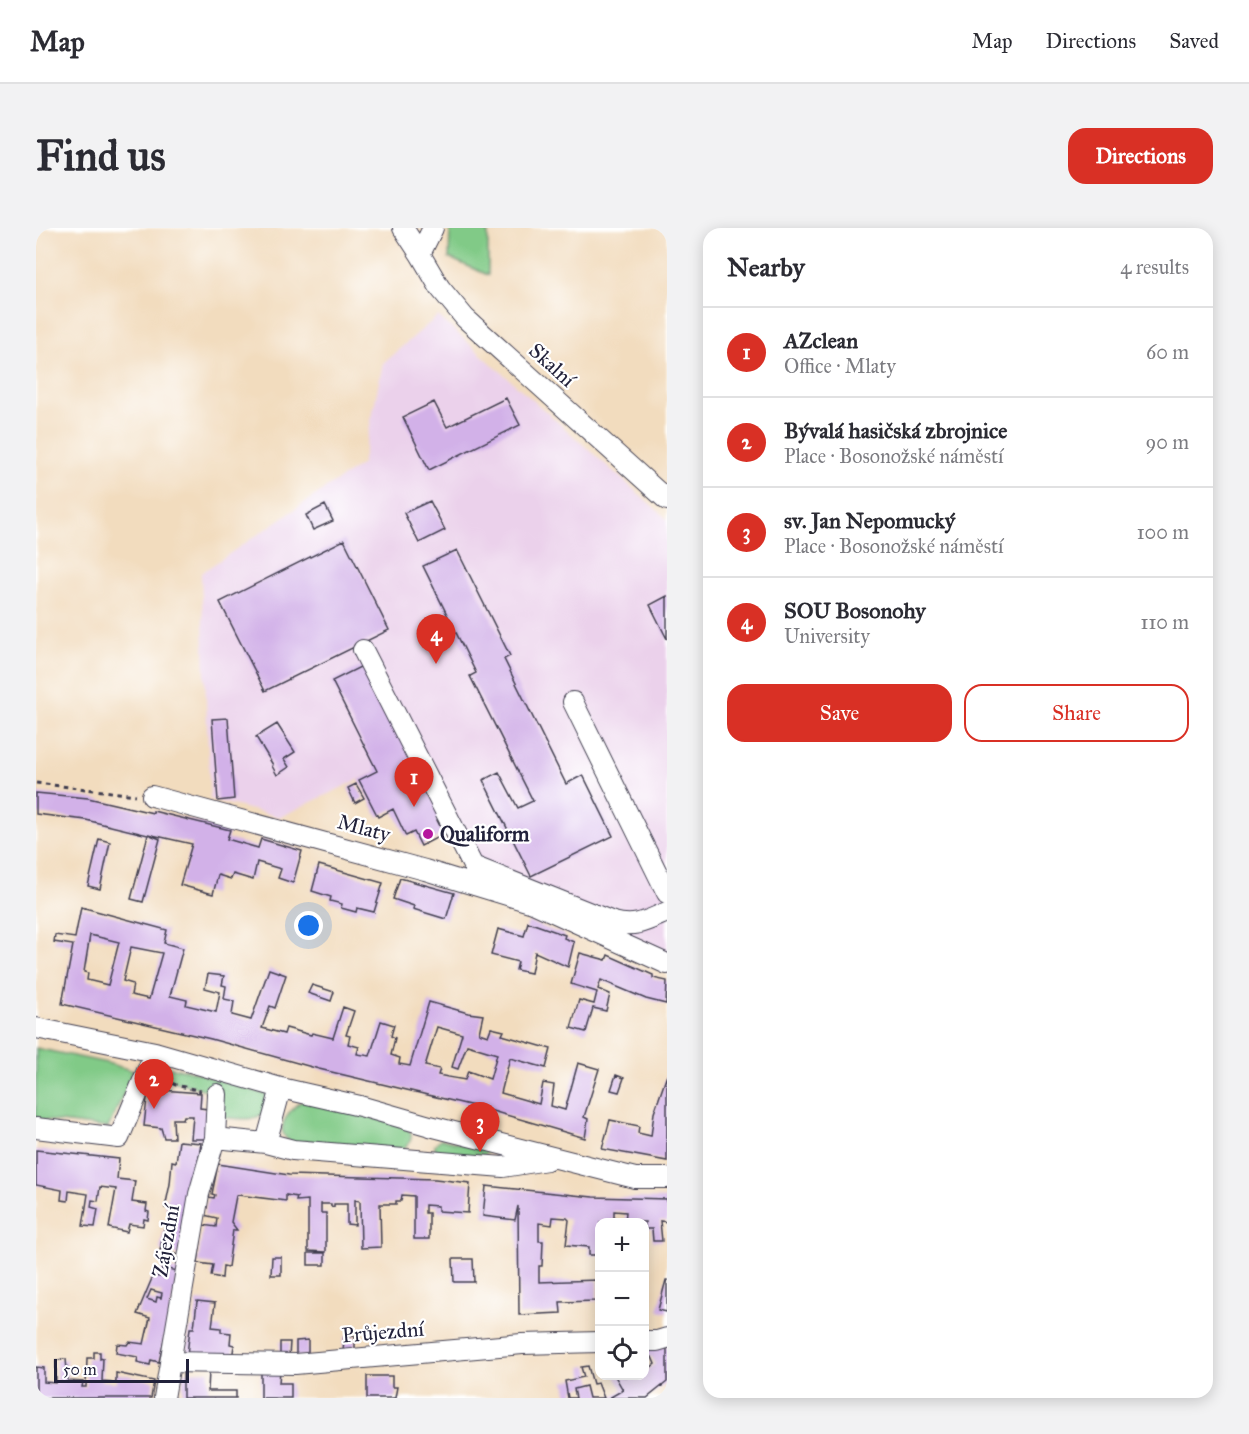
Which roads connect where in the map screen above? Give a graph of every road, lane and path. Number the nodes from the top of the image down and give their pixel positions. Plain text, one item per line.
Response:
1 (403, 228) edge
2 (434, 228) edge
3 (420, 254) junction
4 (667, 500) edge
5 (363, 650) dead end
6 (573, 702) dead end
7 (36, 783) edge
8 (152, 796) joint
9 (667, 893) edge
10 (667, 912) edge
11 (667, 964) edge
12 (36, 1029) edge
13 (155, 1052) junction
14 (176, 1085) dead end
15 (281, 1088) junction
16 (217, 1094) joint
17 (430, 1126) junction
18 (36, 1128) edge
19 (215, 1138) junction
20 (266, 1143) junction
21 (556, 1158) junction
22 (423, 1160) junction
23 (667, 1178) edge
24 (667, 1338) edge
25 (649, 1341) edge
26 (595, 1342) edge
27 (170, 1362) junction
28 (164, 1398) edge

1 - 3 street, Skalní
2 - 3 street
3 - 4 street, Skalní
5 - 10 street
6 - 9 street
7 - 8 path
8 - 11 street, Mlaty
12 - 13 street
13 - 15 street
13 - 18 street
14 - 16 path
15 - 17 street
15 - 20 street
16 - 19 street, Zájezdní
17 - 21 street
17 - 22 street
19 - 20 street
19 - 27 street, Zájezdní
20 - 22 street
21 - 22 street
21 - 23 street
24 - 25 street
26 - 27 street, Průjezdní
27 - 28 street, Zájezdní

